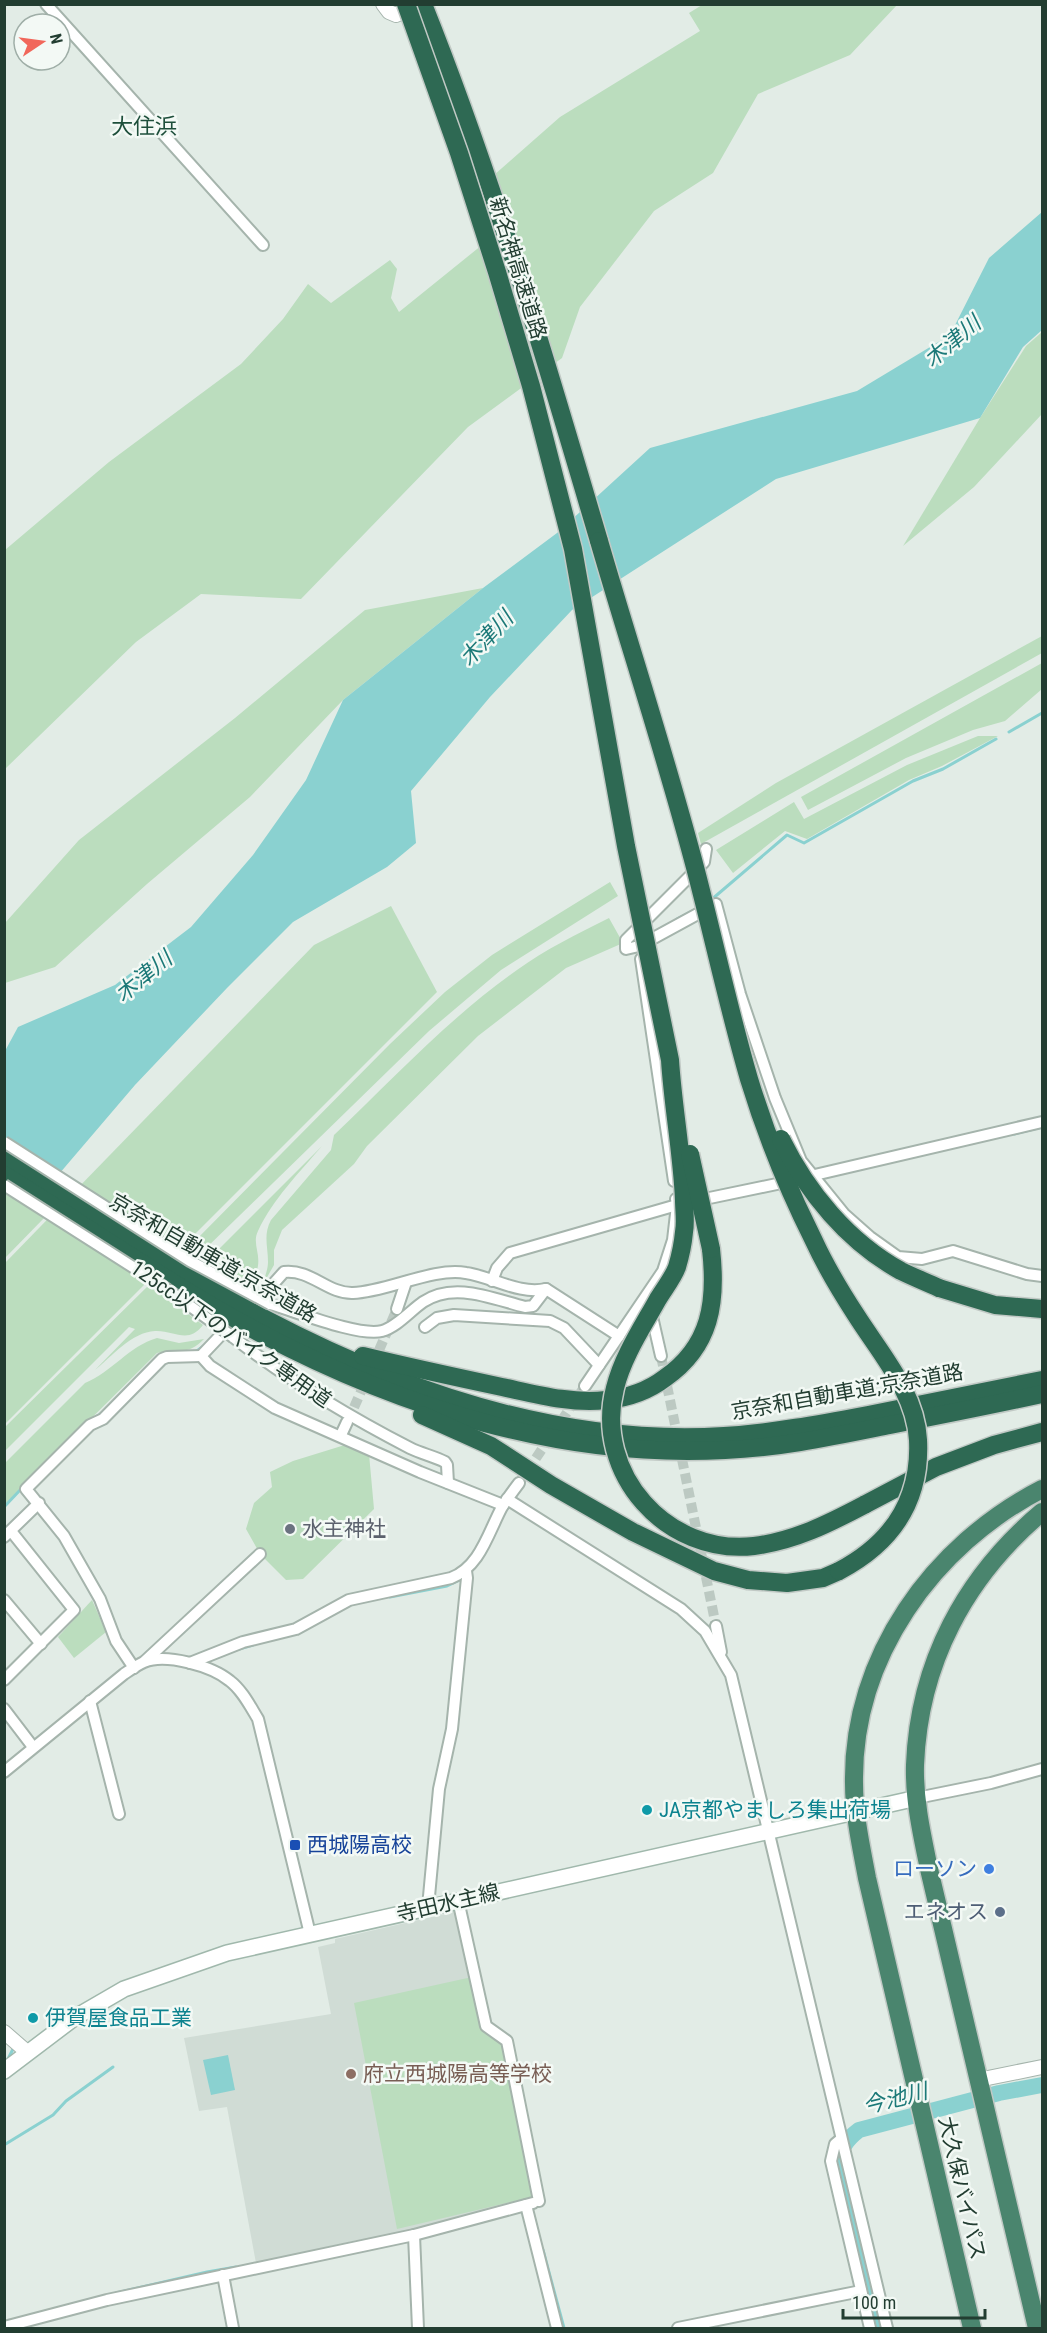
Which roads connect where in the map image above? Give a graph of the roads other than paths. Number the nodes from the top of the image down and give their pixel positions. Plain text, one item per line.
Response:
1 (46, 4) edge
2 (383, 4) edge
3 (414, 5) edge
4 (263, 244) dead end
5 (706, 849) dead end
6 (710, 933) junction
7 (639, 946) junction
8 (670, 1060) junction
9 (1042, 1122) edge
10 (4, 1142) edge
11 (4, 1159) edge
12 (4, 1175) edge
13 (812, 1175) junction
14 (4, 1185) edge
15 (677, 1205) junction
16 (1042, 1276) edge
17 (181, 1277) junction
18 (492, 1281) junction
19 (406, 1282) junction
20 (546, 1289) junction
21 (266, 1292) dead end
22 (648, 1294) junction
23 (397, 1309) tunnel mouth
24 (1042, 1309) edge
25 (267, 1311) junction
26 (425, 1327) dead end
27 (619, 1336) junction
28 (219, 1337) dead end
29 (201, 1356) junction
30 (661, 1356) tunnel mouth
31 (312, 1359) junction
32 (599, 1365) junction
33 (1042, 1380) edge
34 (585, 1386) tunnel mouth
35 (1042, 1394) edge
36 (878, 1420) junction
37 (347, 1422) tunnel mouth
38 (1042, 1432) edge
39 (795, 1435) junction
40 (341, 1436) junction
41 (448, 1483) junction
42 (519, 1483) tunnel mouth
43 (1042, 1489) edge
44 (505, 1502) junction
45 (39, 1503) junction
46 (1042, 1512) edge
47 (8, 1534) edge
48 (260, 1554) dead end
49 (466, 1571) junction
50 (4, 1600) edge
51 (716, 1626) tunnel mouth
52 (41, 1644) junction
53 (723, 1660) junction
54 (146, 1661) junction
55 (189, 1663) junction
56 (134, 1668) junction
57 (5, 1678) edge
58 (90, 1701) junction
59 (4, 1709) edge
60 (33, 1747) junction
61 (1042, 1769) edge
62 (4, 1772) edge
63 (917, 1798) junction
64 (855, 1812) junction
65 (119, 1814) dead end
66 (768, 1831) junction
67 (458, 1900) junction
68 (429, 1907) junction
69 (310, 1934) junction
70 (4, 2032) edge
71 (27, 2052) junction
72 (1042, 2067) edge
73 (4, 2071) edge
74 (981, 2092) junction
75 (842, 2139) junction
76 (532, 2203) junction
77 (414, 2235) junction
78 (223, 2275) junction
79 (861, 2291) junction
80 (4, 2327) edge
81 (233, 2328) edge
82 (418, 2328) edge
83 (557, 2328) edge
84 (678, 2328) edge
85 (870, 2328) edge
86 (887, 2328) edge
87 (972, 2328) edge
88 (1037, 2328) edge

1 - 4 street
2 - 3 street
3 - 6 highway, 新名神高速道路, bridge
3 - 8 highway, 新名神高速道路, bridge
5 - 7 street
6 - 24 highway, bridge
6 - 31 highway, bridge
7 - 13 street
7 - 15 street
8 - 25 highway, bridge
8 - 38 highway, bridge
9 - 13 street
10 - 25 street, 125cc以下のバイク専用道, bridge
11 - 17 highway, 京奈和自動車道;京奈道路
12 - 17 highway, 京奈和自動車道;京奈道路
13 - 15 street
13 - 16 street
14 - 41 street, 125cc以下のバイク専用道, bridge
15 - 18 street
15 - 22 street
17 - 25 highway, 京奈和自動車道;京奈道路
17 - 31 highway, 京奈和自動車道;京奈道路
18 - 19 street
18 - 20 street
19 - 21 street
19 - 23 street
20 - 25 street, 125cc以下のバイク専用道
20 - 27 street
22 - 27 street
22 - 30 street
25 - 39 highway, 京奈和自動車道;京奈道路
26 - 32 street
27 - 32 street
28 - 29 street
29 - 40 street
29 - 45 street
31 - 39 highway, 京奈和自動車道;京奈道路
32 - 34 street
33 - 36 highway, 京奈和自動車道;京奈道路
35 - 36 highway, 京奈和自動車道;京奈道路
36 - 39 highway, 京奈和自動車道;京奈道路
37 - 40 street
40 - 41 street
41 - 44 street
42 - 44 street
43 - 64 highway, 大久保バイパス
44 - 49 street
44 - 53 street
45 - 47 street
45 - 56 street
46 - 63 highway, 大久保バイパス
47 - 52 street
48 - 54 street
49 - 55 street
49 - 68 street
50 - 52 street
51 - 53 street
52 - 57 street
53 - 66 street
54 - 55 street
54 - 56 street
55 - 69 street
56 - 58 street
58 - 60 street
58 - 65 street
59 - 60 street
60 - 62 street
61 - 63 street
63 - 64 main road, 寺田水主線
63 - 74 highway, 大久保バイパス
64 - 66 main road, 寺田水主線
64 - 87 highway, 大久保バイパス
66 - 67 main road, 寺田水主線
66 - 75 street
67 - 68 main road, 寺田水主線
67 - 76 street
68 - 69 main road, 寺田水主線
69 - 71 main road, 寺田水主線
70 - 71 street
71 - 73 main road, 寺田水主線
72 - 74 street
74 - 88 highway, 大久保バイパス
75 - 79 street
75 - 86 street
76 - 77 street
76 - 83 street
77 - 78 street
77 - 82 street
78 - 80 street
78 - 81 street
79 - 84 street
79 - 85 street

